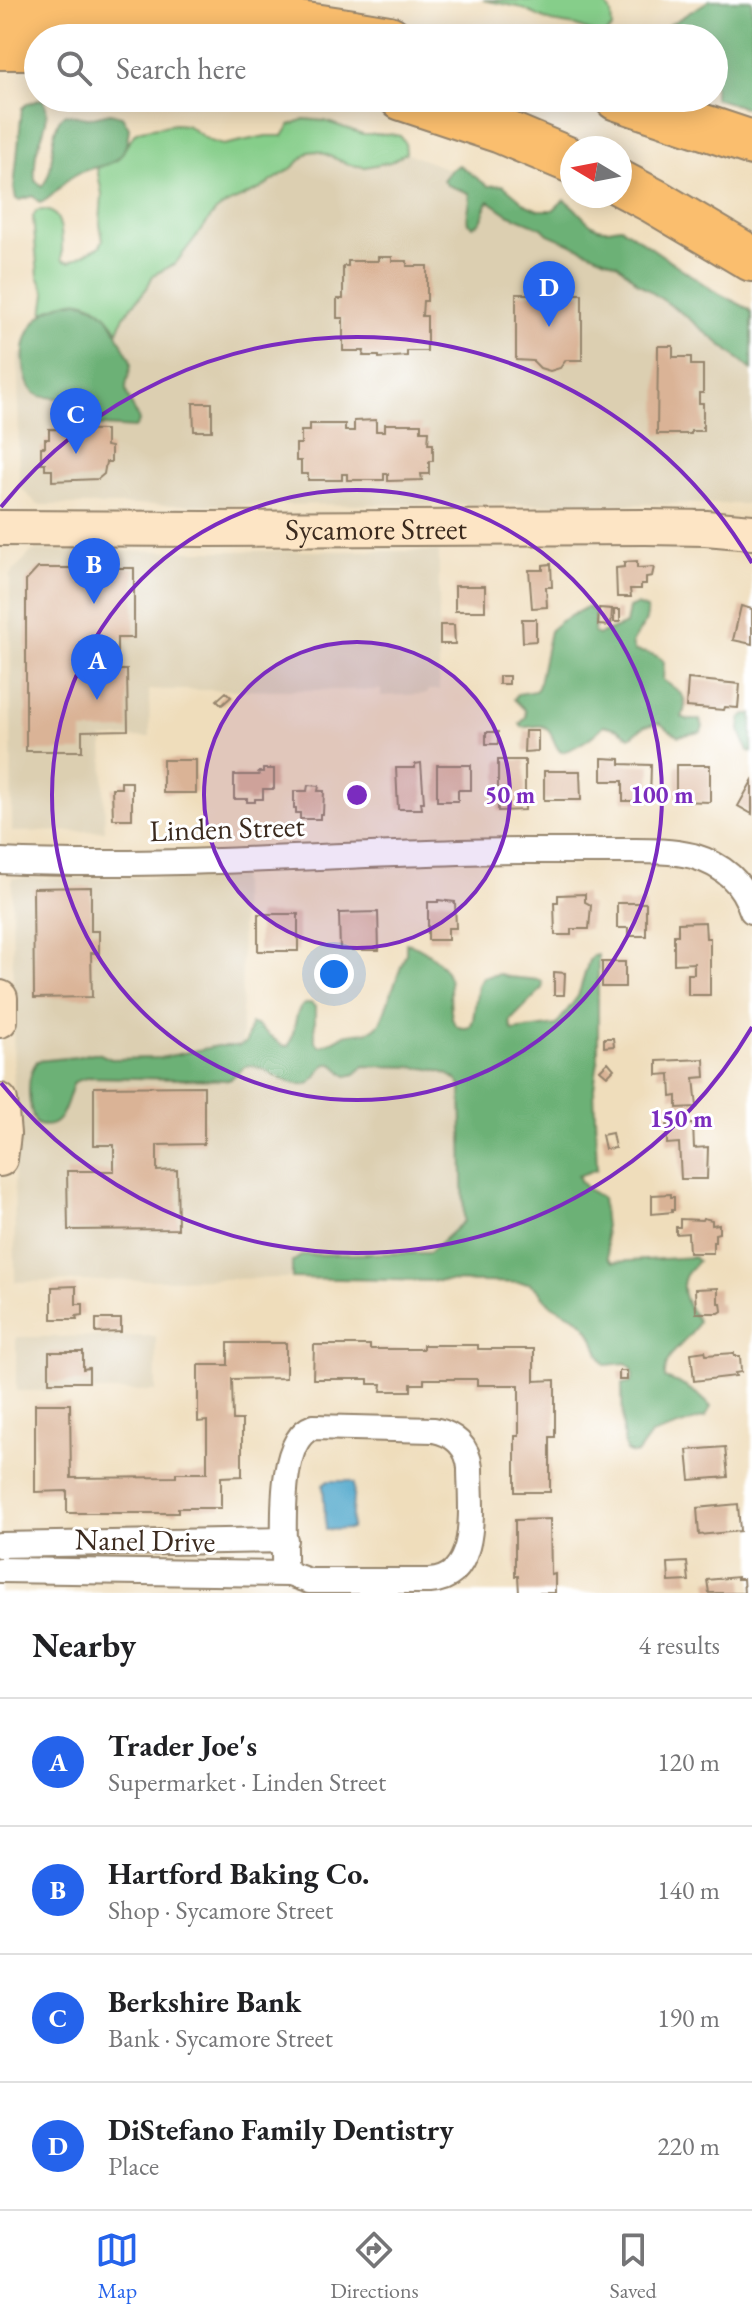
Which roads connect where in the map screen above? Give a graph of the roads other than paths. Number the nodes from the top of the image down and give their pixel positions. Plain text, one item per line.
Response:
1 (0, 10) edge
2 (298, 24) edge
3 (0, 47) edge
4 (24, 47) edge
5 (444, 112) edge
6 (659, 112) edge
7 (752, 143) edge
8 (560, 156) edge
9 (632, 189) edge
10 (752, 259) edge
11 (0, 528) edge
12 (752, 532) edge
13 (0, 861) edge
14 (752, 911) edge
15 (0, 998) edge
16 (0, 1020) edge
17 (0, 1101) edge
18 (0, 1159) edge
19 (285, 1540) junction
20 (0, 1545) edge
21 (0, 1570) edge
22 (298, 1582) edge

1 - 2 highway
3 - 4 highway
5 - 8 highway
6 - 7 highway
9 - 10 highway
11 - 12 street, Sycamore Street
13 - 14 street, Linden Street
15 - 16 street
17 - 18 street
19 - 20 street, Nanel Drive
19 - 22 street, Nanel Drive
19 - 22 street, Nanel Drive
21 - 22 street, Nanel Drive

